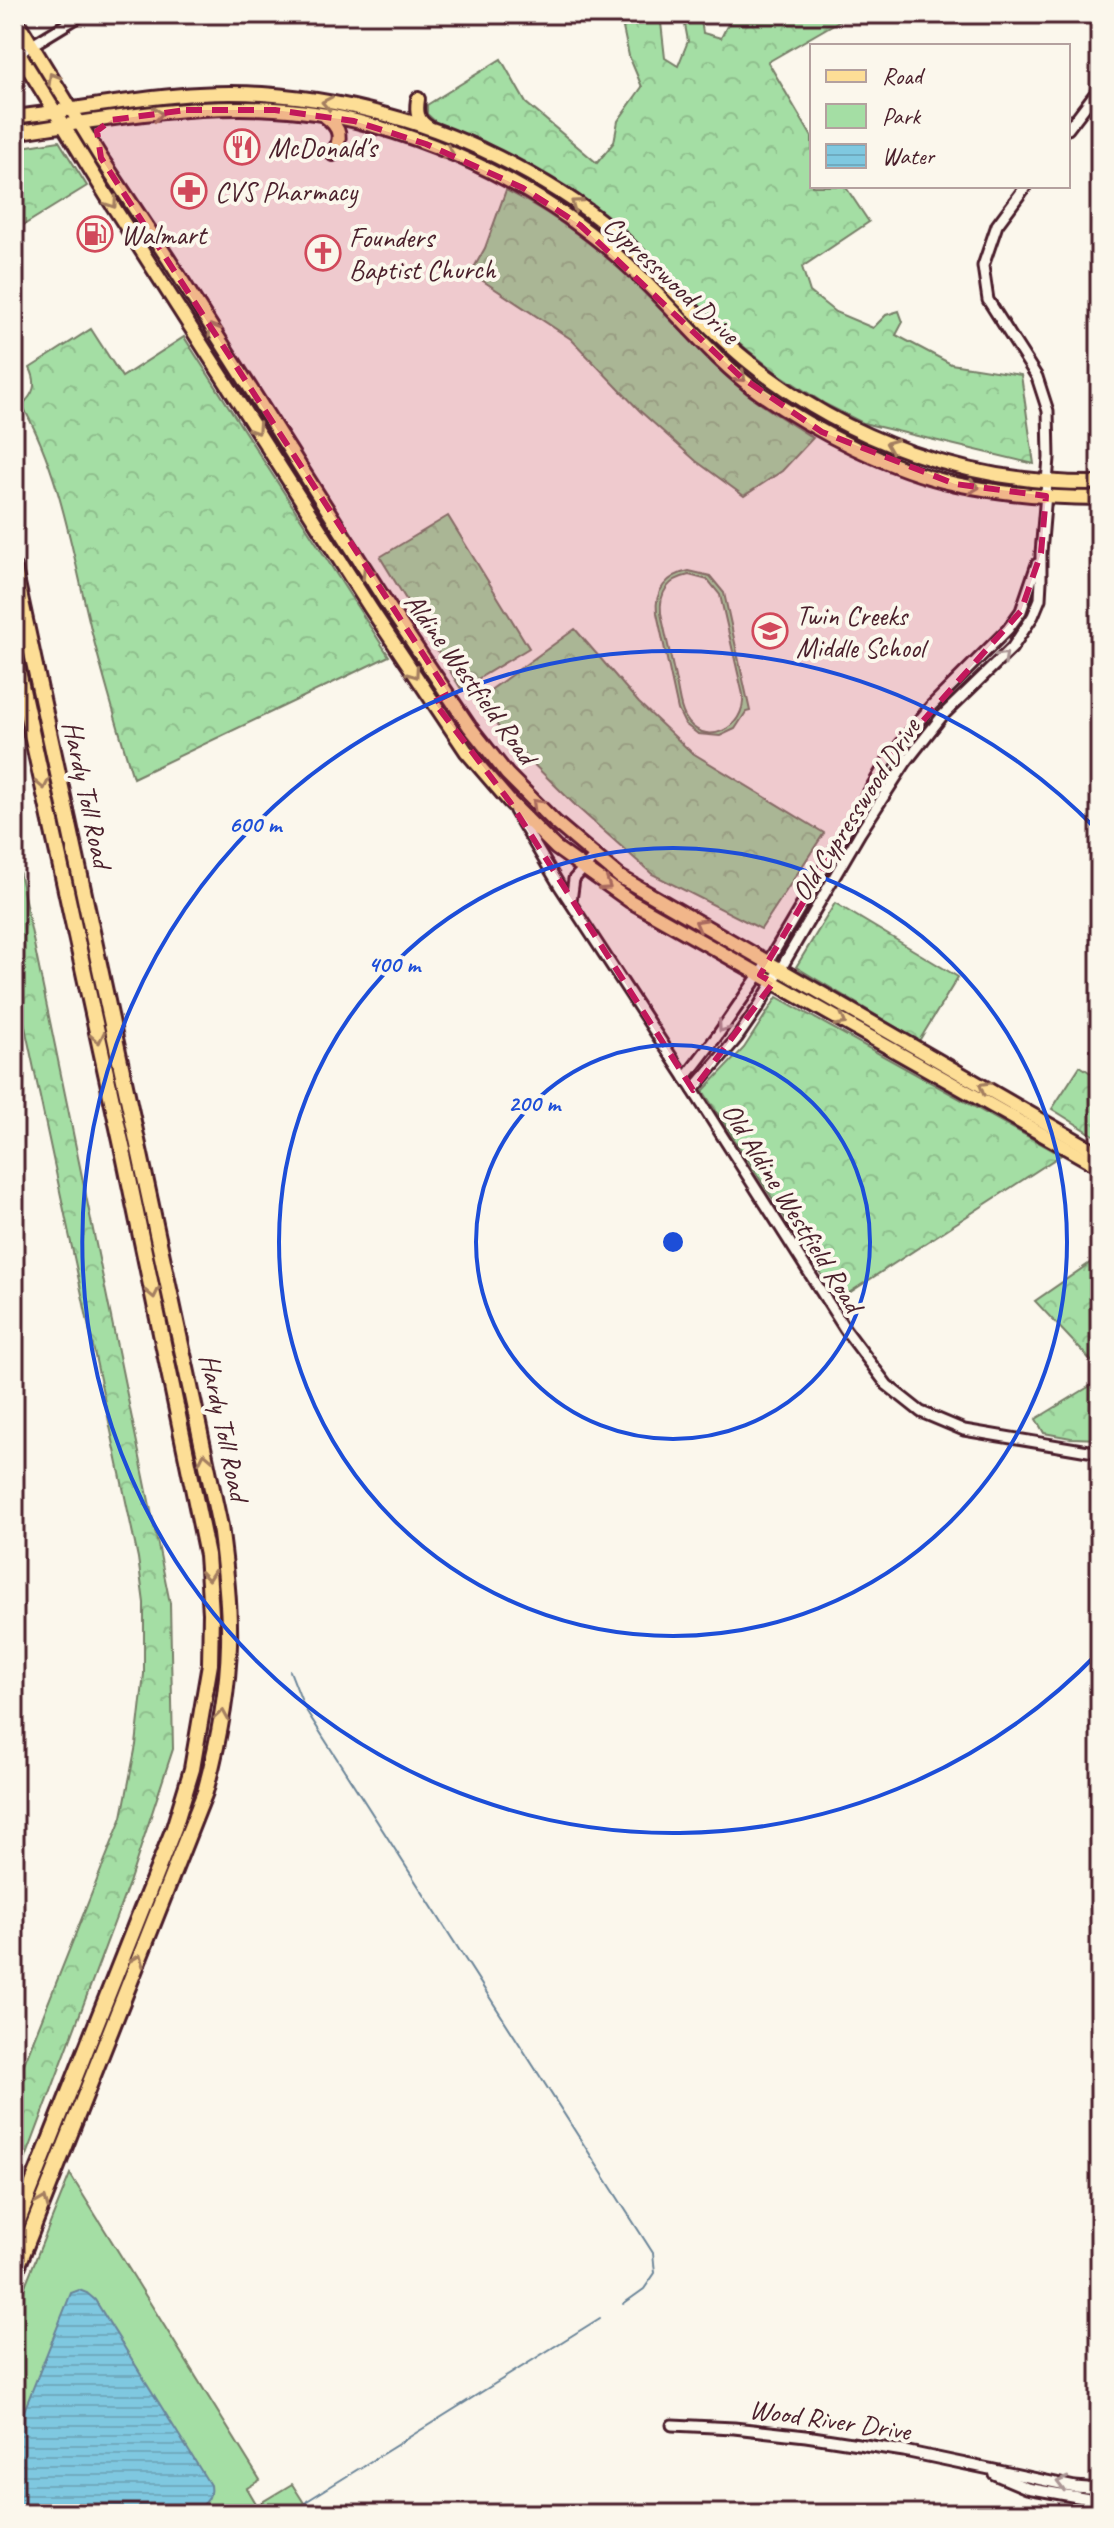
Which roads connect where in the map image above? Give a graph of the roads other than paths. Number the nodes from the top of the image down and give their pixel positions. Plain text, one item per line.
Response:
1 (83, 14) edge
2 (14, 16) edge
3 (33, 45) junction
4 (17, 49) edge
5 (37, 79) junction
6 (1100, 87) edge
7 (229, 93) junction
8 (418, 99) dead end
9 (229, 108) junction
10 (72, 111) junction
11 (56, 112) junction
12 (21, 116) edge
13 (324, 116) junction
14 (111, 120) junction
15 (81, 123) junction
16 (65, 126) junction
17 (1070, 126) edge
18 (434, 131) junction
19 (14, 133) edge
20 (333, 154) dead end
21 (101, 158) junction
22 (498, 158) junction
23 (487, 170) junction
24 (1025, 188) edge
25 (611, 230) junction
26 (598, 240) junction
27 (709, 327) junction
28 (697, 336) junction
29 (239, 371) junction
30 (225, 380) junction
31 (811, 405) junction
32 (801, 419) junction
33 (928, 459) junction
34 (921, 473) junction
35 (1048, 482) junction
36 (1100, 483) edge
37 (1046, 496) junction
38 (1100, 498) edge
39 (1041, 553) junction
40 (14, 569) edge
41 (14, 653) edge
42 (963, 673) junction
43 (975, 683) junction
44 (449, 694) junction
45 (434, 702) junction
46 (510, 802) junction
47 (848, 825) junction
48 (860, 833) junction
49 (594, 857) junction
50 (583, 869) junction
51 (571, 901) junction
52 (661, 901) junction
53 (652, 914) junction
54 (768, 962) junction
55 (781, 970) junction
56 (760, 975) junction
57 (773, 983) junction
58 (879, 1026) junction
59 (872, 1038) junction
60 (953, 1076) junction
61 (685, 1078) junction
62 (693, 1090) junction
63 (1099, 1162) edge
64 (1100, 1453) edge
65 (14, 2231) edge
66 (14, 2275) edge
67 (672, 2425) dead end
68 (980, 2468) junction
69 (1100, 2489) edge
70 (1100, 2501) edge

1 - 3 street
2 - 3 main road, Aldine Westfield Road
3 - 4 street
10 -> 3 main road, Aldine Westfield Road
4 - 5 main road, Aldine Westfield Road
5 - 11 main road, Aldine Westfield Road
5 - 12 main road
6 - 17 street
7 - 9 main road
7 - 10 main road, Cypresswood Drive
18 -> 7 main road, Cypresswood Drive
8 - 18 main road
9 - 13 main road, Cypresswood Drive
14 -> 9 main road, Cypresswood Drive
10 - 11 main road, Cypresswood Drive
10 - 15 main road, Aldine Westfield Road
11 - 12 main road, Cypresswood Drive
11 - 16 main road, Aldine Westfield Road
13 - 20 main road
13 -> 23 main road, Cypresswood Drive
14 - 15 main road, Cypresswood Drive
14 - 21 main road
15 - 16 main road, Cypresswood Drive
15 - 21 main road, Aldine Westfield Road
16 - 19 main road, Cypresswood Drive
16 -> 30 main road, Aldine Westfield Road
18 - 22 main road, Cypresswood Drive
29 -> 21 main road, Aldine Westfield Road
22 - 23 main road
25 -> 22 main road, Cypresswood Drive
23 - 26 main road, Cypresswood Drive
24 - 35 street, Old Cypresswood Drive
25 - 26 main road
25 - 27 main road, Cypresswood Drive
26 - 28 main road, Cypresswood Drive
27 - 28 main road
27 - 31 main road, Cypresswood Drive
28 -> 32 main road, Cypresswood Drive
29 - 30 main road
44 -> 29 main road, Aldine Westfield Road
30 -> 45 main road, Aldine Westfield Road
31 - 32 main road
33 -> 31 main road, Cypresswood Drive
32 - 34 main road, Cypresswood Drive
33 - 34 main road
33 - 35 main road, Cypresswood Drive
34 -> 37 main road, Cypresswood Drive
35 - 36 main road, Cypresswood Drive
35 - 37 street, Old Cypresswood Drive
37 - 38 main road, Cypresswood Drive
37 - 39 street, Old Cypresswood Drive
39 - 42 street, Old Cypresswood Drive
43 -> 39 street, Old Cypresswood Drive
66 -> 40 highway, Hardy Toll Road
41 -> 65 highway, Hardy Toll Road
42 - 43 street
42 - 47 street, Old Cypresswood Drive
43 - 48 street, Old Cypresswood Drive
44 - 45 main road
49 -> 44 main road, Aldine Westfield Road
45 - 46 main road, Aldine Westfield Road
46 - 50 main road, Aldine Westfield Road
46 - 51 street, Old Aldine Westfield Road
47 - 48 street
47 - 54 street, Old Cypresswood Drive
48 - 55 street, Old Cypresswood Drive
49 - 50 street
49 - 52 main road, Aldine Westfield Road
50 - 51 street
50 -> 53 main road, Aldine Westfield Road
51 - 61 street, Old Aldine Westfield Road
52 - 53 main road
54 -> 52 main road, Aldine Westfield Road
53 - 56 main road, Aldine Westfield Road
54 - 55 main road, Aldine Westfield Road
54 - 56 street, Old Cypresswood Drive
55 - 57 street, Old Cypresswood Drive
55 - 58 main road, Aldine Westfield Road
56 - 57 main road, Aldine Westfield Road
56 -> 61 street, Old Cypresswood Drive
57 -> 59 main road, Aldine Westfield Road
57 - 62 street, Old Cypresswood Drive
58 - 59 main road
58 - 60 main road, Aldine Westfield Road
59 - 60 main road, Aldine Westfield Road
60 - 63 main road, Aldine Westfield Road
61 - 62 street, Old Aldine Westfield Road
62 - 64 street, Old Aldine Westfield Road
67 - 68 street, Wood River Drive
69 -> 68 street, Wood River Drive
68 - 70 street, Wood River Drive

